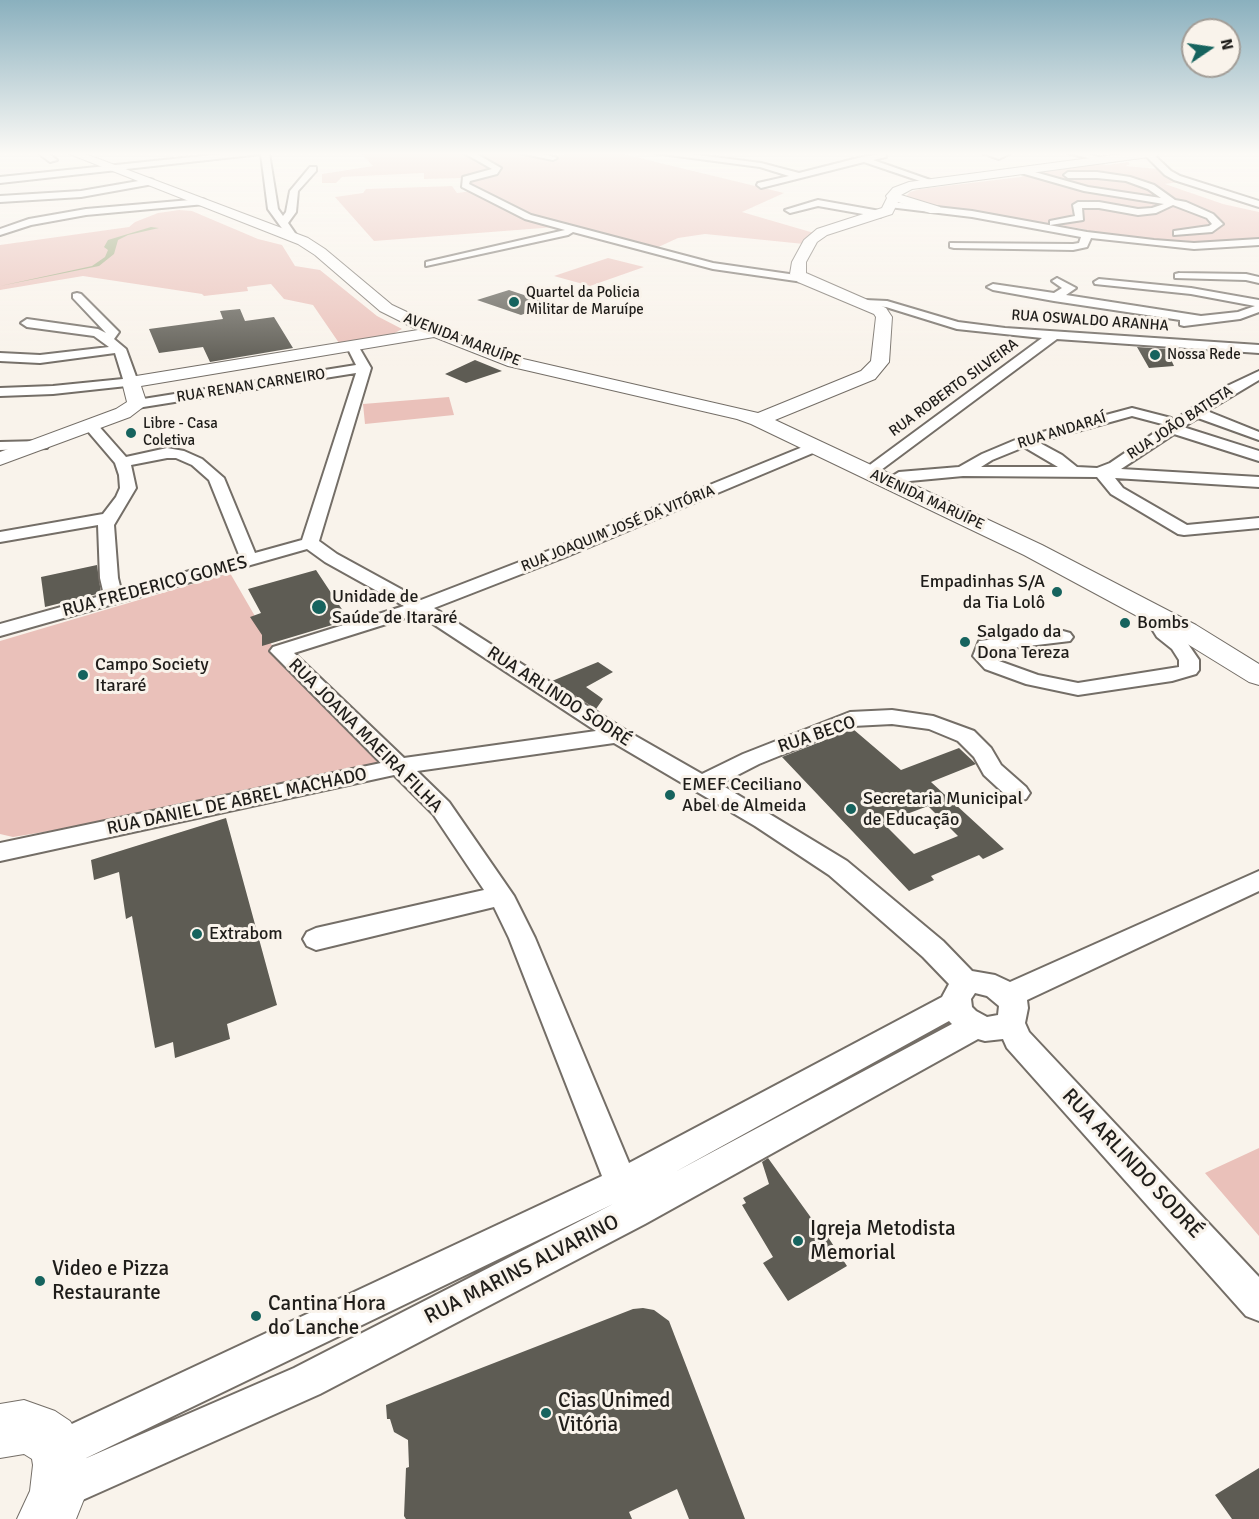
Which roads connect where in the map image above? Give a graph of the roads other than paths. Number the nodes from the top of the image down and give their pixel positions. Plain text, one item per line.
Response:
1 (24, 224) edge
2 (268, 224) edge
3 (283, 224) edge
4 (288, 224) edge
5 (552, 224) edge
6 (842, 224) edge
7 (1030, 224) edge
8 (1052, 224) edge
9 (1075, 224) edge
10 (1218, 224) edge
11 (1044, 226) junction
12 (287, 230) junction
13 (574, 231) junction
14 (0, 232) edge
15 (1086, 239) junction
16 (1259, 242) edge
17 (954, 246) dead end
18 (1097, 247) dead end
19 (430, 264) dead end
20 (803, 279) junction
21 (1259, 280) edge
22 (1057, 281) dead end
23 (1100, 282) dead end
24 (993, 286) dead end
25 (1198, 292) junction
26 (77, 296) dead end
27 (1054, 298) junction
28 (1259, 303) edge
29 (878, 306) junction
30 (1259, 308) edge
31 (1197, 319) junction
32 (27, 323) dead end
33 (435, 332) junction
34 (1052, 337) junction
35 (106, 339) junction
36 (1150, 342) junction
37 (353, 347) junction
38 (120, 349) junction
39 (1257, 349) edge
40 (0, 357) edge
41 (1259, 365) edge
42 (364, 368) junction
43 (1259, 375) edge
44 (131, 382) junction
45 (0, 392) edge
46 (137, 404) junction
47 (1196, 412) junction
48 (765, 417) junction
49 (1168, 425) junction
50 (91, 426) junction
51 (1257, 436) dead end
52 (1025, 441) junction
53 (42, 445) junction
54 (0, 446) edge
55 (815, 447) junction
56 (1259, 456) edge
57 (0, 459) edge
58 (123, 462) junction
59 (876, 467) junction
60 (963, 471) junction
61 (1073, 471) junction
62 (1101, 472) junction
63 (899, 477) junction
64 (1259, 482) edge
65 (110, 518) junction
66 (1259, 524) edge
67 (0, 537) edge
68 (310, 543) junction
69 (251, 561) junction
70 (114, 598) junction
71 (420, 607) junction
72 (0, 630) edge
73 (1175, 632) junction
74 (1063, 637) dead end
75 (1259, 660) edge
76 (1259, 676) edge
77 (617, 735) junction
78 (396, 767) junction
79 (702, 784) junction
80 (1018, 793) dead end
81 (0, 852) edge
82 (1259, 880) edge
83 (501, 896) junction
84 (316, 939) dead end
85 (966, 1005) junction
86 (1011, 1011) junction
87 (628, 1198) junction
88 (1259, 1303) edge
89 (0, 1431) edge
90 (54, 1487) edge

1 - 14 street
2 - 12 main road, AVENIDA MARUÍPE
3 - 12 street
4 - 12 street
5 - 13 street
6 - 20 main road
7 - 11 street
8 - 11 street
9 - 10 street
11 - 15 street
12 - 33 main road, AVENIDA MARUÍPE
13 - 19 street
13 - 20 street
15 - 16 street
15 - 17 street
15 - 18 street
20 - 29 main road
21 - 25 street
22 - 27 street
23 - 25 street
24 - 27 street
25 - 28 street
26 - 35 street
27 - 31 street
29 - 34 street, RUA OSWALDO ARANHA
29 - 48 main road
30 - 31 street
31 - 36 street
32 - 35 street
33 - 37 main road, RUA RENAN CARNEIRO
33 - 48 main road, AVENIDA MARUÍPE
34 - 36 street, RUA OSWALDO ARANHA
34 - 59 street, RUA ROBERTO SILVEIRA
35 - 38 street
36 - 39 street, RUA OSWALDO ARANHA
37 - 42 street
37 - 44 main road, RUA RENAN CARNEIRO
38 - 40 street
38 - 44 street
39 - 41 street
42 - 46 street, RUA RENAN CARNEIRO
42 - 68 street
43 - 47 street, RUA JOÃO BATISTA
44 - 45 street
44 - 46 main road
46 - 50 main road
47 - 49 street, RUA JOÃO BATISTA
47 - 51 street
48 - 55 main road, AVENIDA MARUÍPE
48 - 59 main road, AVENIDA MARUÍPE
49 - 52 street, RUA ANDARAÍ
49 - 56 street, RUA ANDARAÍ
49 - 62 street, RUA JOÃO BATISTA
50 - 53 main road
50 - 58 street
52 - 60 street, RUA ANDARAÍ
52 - 61 street
53 - 54 street
53 - 57 main road
55 - 71 street, RUA JOAQUIM JOSÉ DA VITÓRIA
55 - 73 main road, AVENIDA MARUÍPE
58 - 65 street
58 - 69 street
59 - 63 main road, AVENIDA MARUÍPE
60 - 61 street
60 - 63 street
61 - 62 street
62 - 64 street
62 - 66 street
63 - 75 main road, AVENIDA MARUÍPE
65 - 67 street
65 - 70 street
68 - 69 street, RUA FREDERICO GOMES
68 - 71 street, RUA ARLINDO SODRÉ
69 - 70 street, RUA FREDERICO GOMES
70 - 72 street, RUA FREDERICO GOMES
71 - 77 street, RUA ARLINDO SODRÉ
71 - 78 street, RUA JOANA MAEIRA FILHA
73 - 74 street
73 - 76 main road, AVENIDA MARUÍPE
77 - 78 street, RUA DANIEL DE ABREL MACHADO
77 - 79 street, RUA ARLINDO SODRÉ
78 - 81 street, RUA DANIEL DE ABREL MACHADO
78 - 83 street, RUA JOANA MAEIRA FILHA
79 - 80 street, RUA BECO
79 - 85 street, RUA ARLINDO SODRÉ
82 - 86 street
83 - 84 street
83 - 87 street, RUA JOANA MAEIRA FILHA
85 - 86 street
85 - 86 street
85 - 87 street, RUA MARINS ALVARINO
86 - 88 street, RUA ARLINDO SODRÉ
87 - 90 street, RUA MARINS ALVARINO
89 - 90 main road

